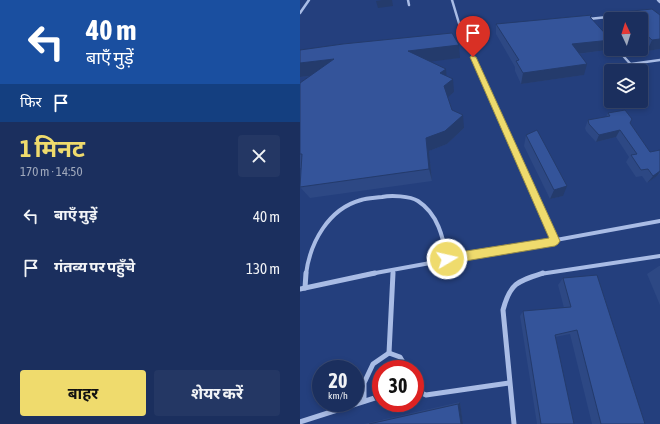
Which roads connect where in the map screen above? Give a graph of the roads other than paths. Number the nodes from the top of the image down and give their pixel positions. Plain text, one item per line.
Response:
1 (309, 0) edge
2 (408, 0) edge
3 (452, 0) edge
4 (658, 0) edge
5 (660, 2) edge
6 (410, 4) dead end
7 (300, 13) edge
8 (604, 17) edge
9 (594, 24) edge
10 (624, 56) edge
11 (660, 60) edge
12 (631, 64) joint
13 (660, 221) edge
14 (555, 241) junction
15 (660, 256) edge
16 (447, 259) junction
17 (393, 270) junction
18 (305, 288) junction
19 (300, 289) edge
20 (389, 353) junction
21 (402, 360) edge
22 (364, 383) edge
23 (509, 383) junction
24 (424, 395) edge
25 (372, 399) edge
26 (364, 401) edge
27 (330, 412) edge
28 (300, 422) edge
29 (514, 424) edge

1 - 7 street
2 - 6 street
3 - 14 street
4 - 5 street
8 - 9 street
10 - 12 street
11 - 12 street
13 - 14 street
14 - 16 street
15 - 23 street
16 - 17 street
16 - 18 street
17 - 18 street
17 - 20 street
18 - 19 street
20 - 21 street
20 - 22 street
23 - 24 street
23 - 29 street
25 - 26 street
27 - 28 street

